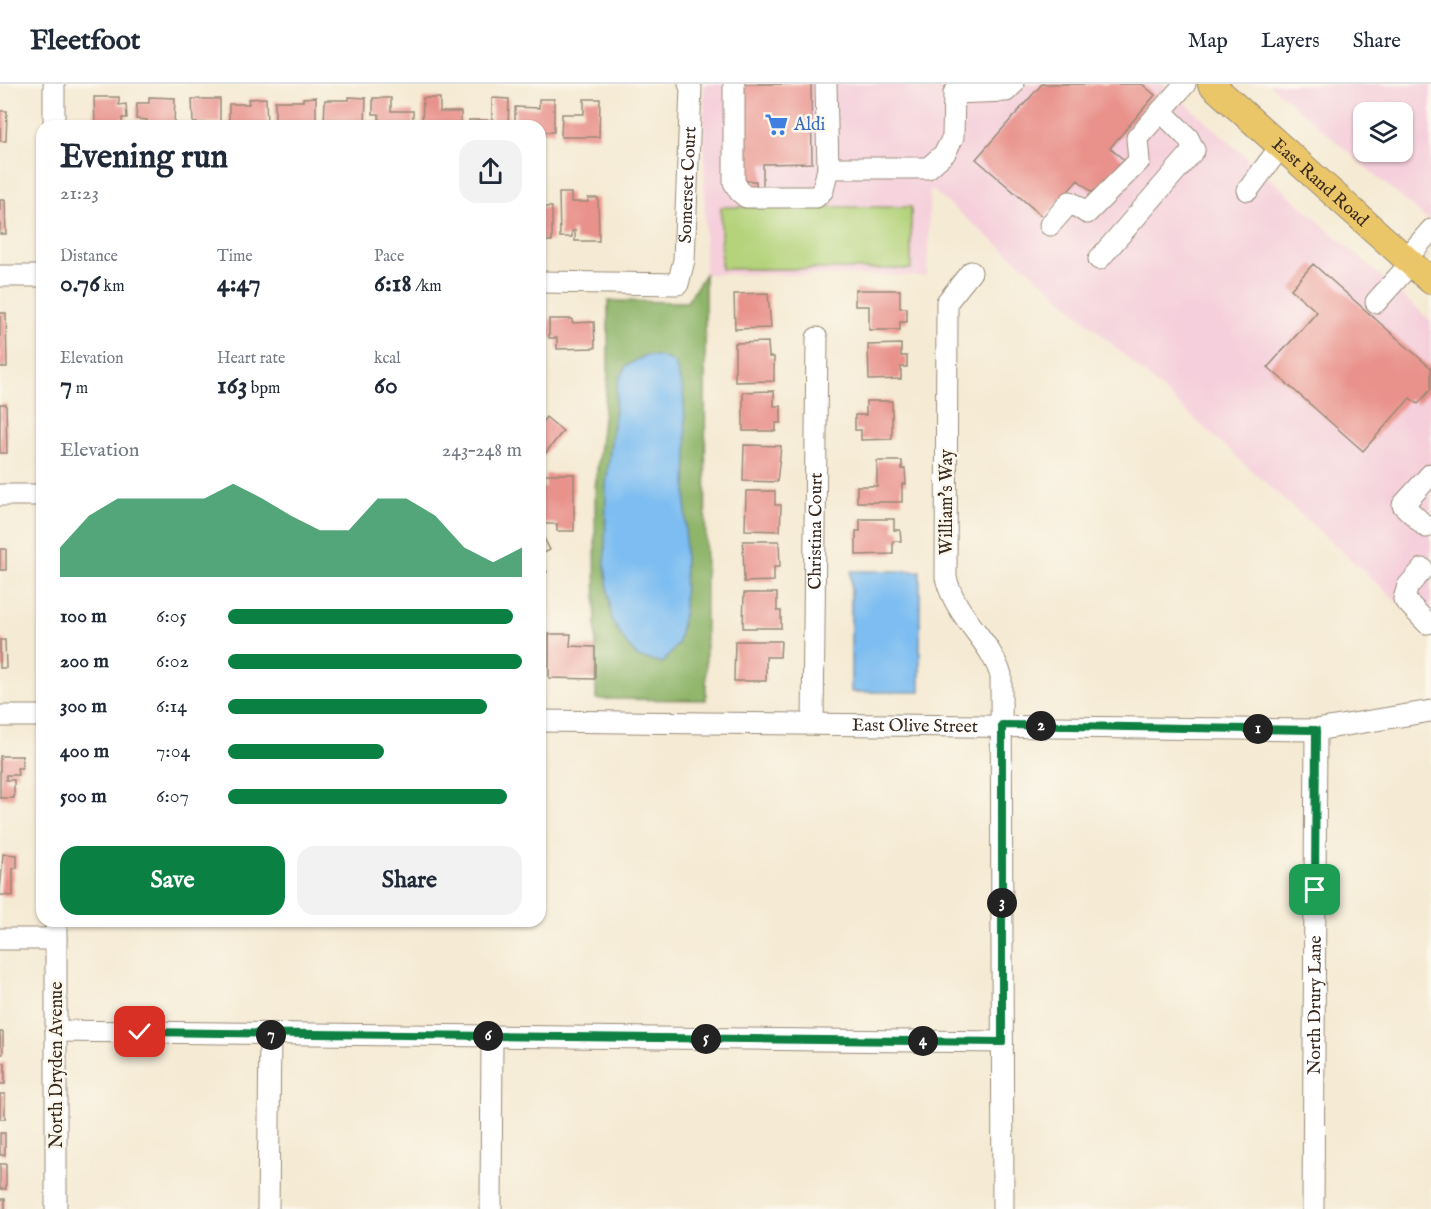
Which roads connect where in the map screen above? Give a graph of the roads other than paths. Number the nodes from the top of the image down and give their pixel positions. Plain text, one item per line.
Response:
1 (54, 84) edge
2 (689, 84) edge
3 (734, 84) edge
4 (826, 84) edge
5 (1013, 84) edge
6 (1185, 84) edge
7 (1222, 89) edge
8 (1161, 111) junction
9 (54, 120) edge
10 (1281, 146) junction
11 (828, 168) junction
12 (1248, 190) dead end
13 (1050, 225) dead end
14 (1431, 230) edge
15 (1099, 259) dead end
16 (1419, 264) edge
17 (971, 272) dead end
18 (0, 276) edge
19 (36, 276) edge
20 (546, 282) edge
21 (1376, 302) dead end
22 (817, 338) dead end
23 (1431, 474) edge
24 (0, 495) edge
25 (36, 495) edge
26 (1426, 526) dead end
27 (1427, 564) edge
28 (1427, 615) edge
29 (1431, 711) edge
30 (0, 716) edge
31 (36, 716) edge
32 (546, 721) edge
33 (813, 723) junction
34 (1002, 725) junction
35 (1316, 730) junction
36 (56, 930) edge
37 (0, 939) edge
38 (56, 1031) junction
39 (270, 1035) junction
40 (492, 1036) junction
41 (1002, 1042) junction
42 (56, 1209) edge
43 (268, 1209) edge
44 (491, 1209) edge
45 (1003, 1209) edge
46 (1313, 1209) edge

1 - 9 street
2 - 20 street, Somerset Court
3 - 11 street
4 - 11 street
5 - 11 street
6 - 8 street
7 - 10 main road, East Rand Road
8 - 13 street
8 - 15 street
10 - 12 street
10 - 16 main road, East Rand Road
14 - 16 street
16 - 21 street
17 - 34 street, William's Way
18 - 19 street
22 - 33 street, Christina Court
23 - 26 street
24 - 25 street
27 - 28 street
29 - 35 street, East Olive Street
30 - 31 street
32 - 33 street, East Olive Street
33 - 34 street, East Olive Street
34 - 35 street, East Olive Street
34 - 41 street, William's Way
35 - 46 street, North Drury Lane
36 - 37 street
36 - 38 street, North Dryden Avenue
38 - 39 street
38 - 42 street, North Dryden Avenue
39 - 40 street
39 - 43 street
40 - 41 street
40 - 44 street
41 - 45 street, William's Way

